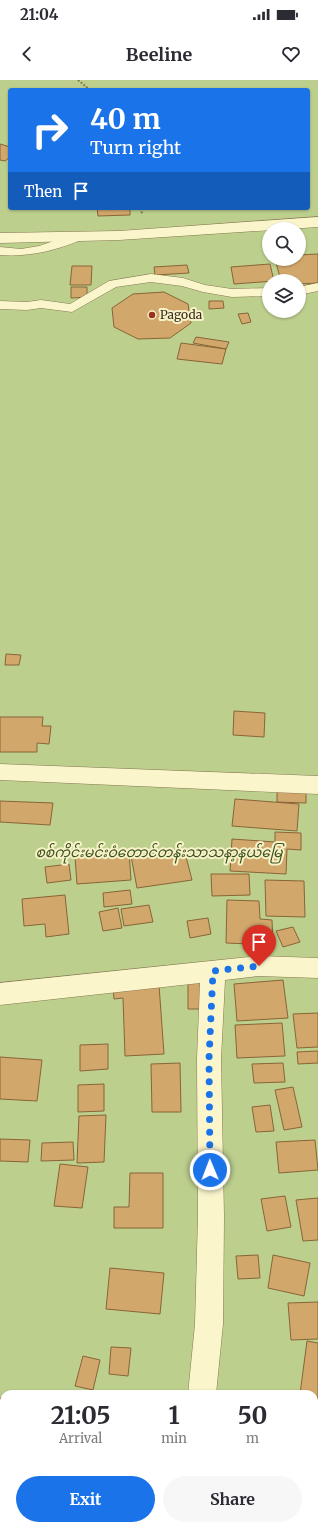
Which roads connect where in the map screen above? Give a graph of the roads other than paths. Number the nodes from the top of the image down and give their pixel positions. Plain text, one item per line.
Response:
1 (318, 222) edge
2 (77, 237) junction
3 (0, 238) edge
4 (0, 251) edge
5 (318, 287) edge
6 (306, 290) edge
7 (262, 292) edge
8 (0, 305) edge
9 (0, 772) edge
10 (318, 785) edge
11 (318, 968) edge
12 (213, 971) junction
13 (0, 994) edge
14 (202, 1390) edge

1 - 2 street
2 - 3 street
2 - 4 lane
5 - 6 lane
7 - 8 lane
9 - 10 street
11 - 12 street
12 - 13 street
12 - 14 street

